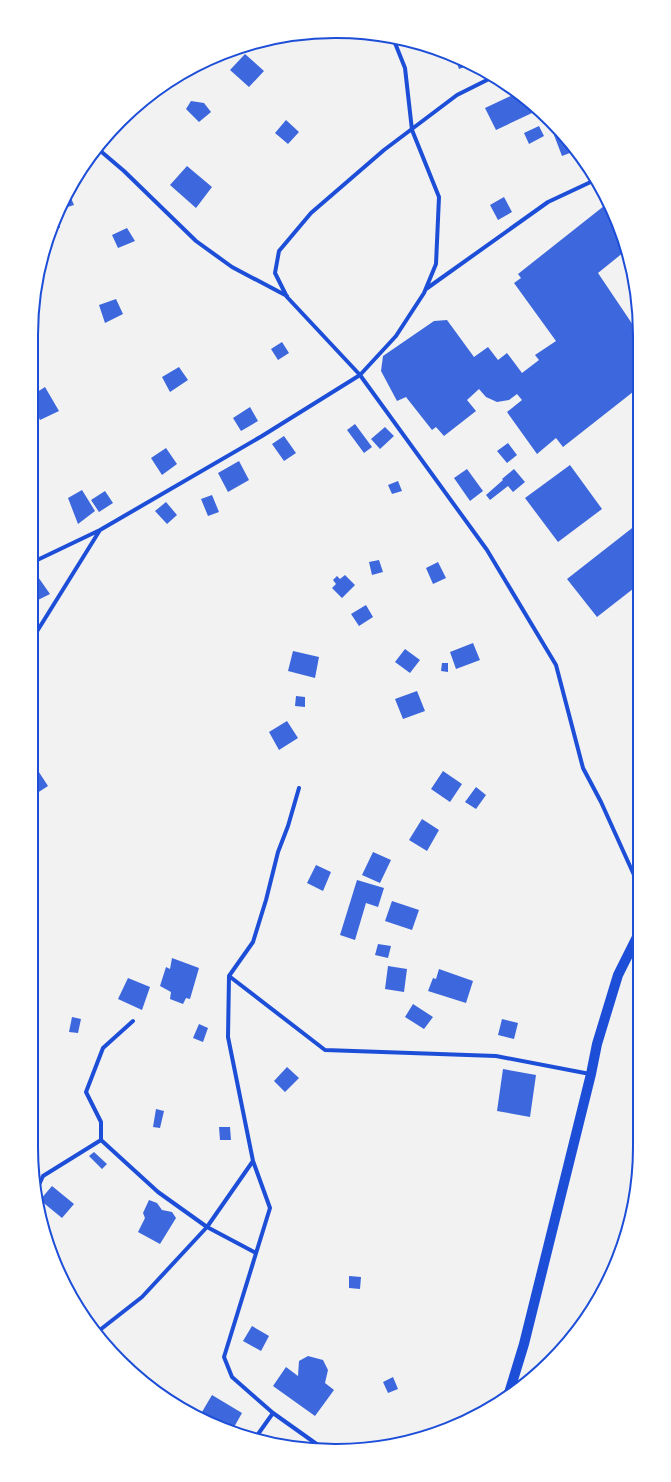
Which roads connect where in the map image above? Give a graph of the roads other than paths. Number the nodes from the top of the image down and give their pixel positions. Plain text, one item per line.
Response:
1 (396, 44) edge
2 (486, 79) edge
3 (412, 130) junction
4 (101, 151) edge
5 (590, 182) edge
6 (425, 290) junction
7 (287, 296) junction
8 (360, 375) junction
9 (100, 530) junction
10 (38, 560) edge
11 (38, 630) edge
12 (299, 788) dead end
13 (633, 873) edge
14 (633, 945) edge
15 (229, 976) junction
16 (133, 1021) dead end
17 (591, 1074) junction
18 (101, 1140) junction
19 (253, 1161) junction
20 (41, 1182) edge
21 (207, 1228) junction
22 (256, 1253) junction
23 (100, 1330) edge
24 (511, 1387) edge
25 (273, 1413) junction
26 (259, 1434) edge
27 (314, 1443) edge

1 - 3 street
2 - 3 street
3 - 6 street
3 - 7 street
4 - 7 street
5 - 6 street
6 - 8 street
7 - 8 street
8 - 9 street
8 - 13 street
9 - 10 street
9 - 11 street
12 - 15 street
14 - 17 highway
15 - 17 street
15 - 19 street
16 - 18 street
17 - 24 highway
18 - 20 street
18 - 21 street
19 - 21 street
19 - 22 street
21 - 22 street
21 - 23 street
22 - 25 street
25 - 26 street
25 - 27 street

